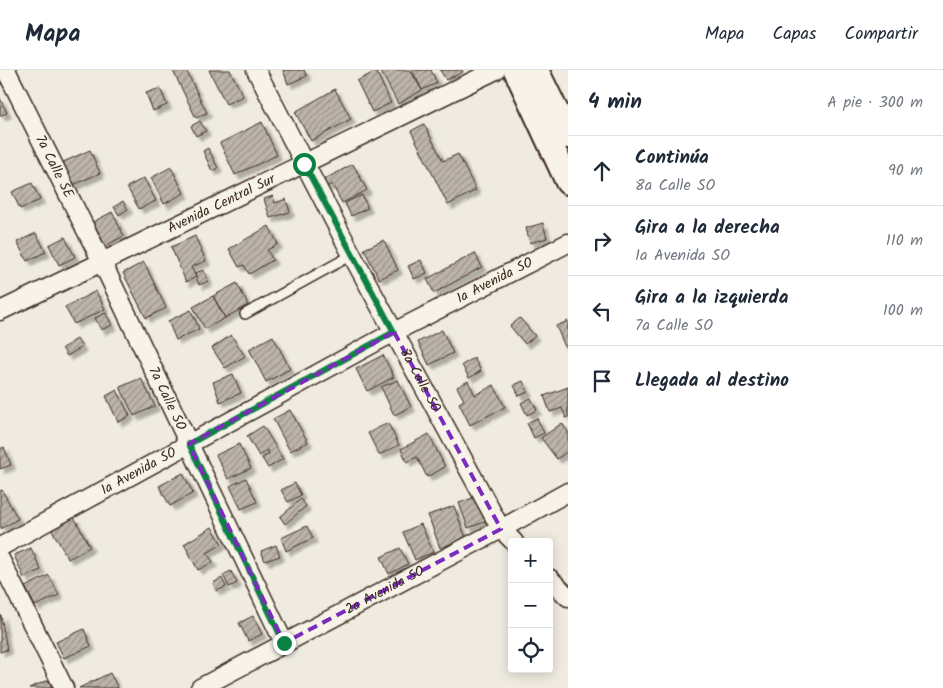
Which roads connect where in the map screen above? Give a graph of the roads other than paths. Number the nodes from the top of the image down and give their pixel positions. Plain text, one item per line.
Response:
1 (6, 70) edge
2 (256, 70) edge
3 (496, 70) edge
4 (516, 70) edge
5 (536, 70) edge
6 (568, 136) edge
7 (304, 164) junction
8 (568, 182) edge
9 (568, 243) edge
10 (352, 255) junction
11 (102, 262) junction
12 (0, 311) edge
13 (245, 314) dead end
14 (394, 332) junction
15 (189, 444) junction
16 (568, 492) edge
17 (501, 529) junction
18 (510, 538) edge
19 (0, 547) edge
20 (0, 559) edge
21 (553, 582) edge
22 (568, 597) edge
23 (284, 643) junction
24 (64, 688) edge
25 (200, 688) edge

1 - 11 street, 7a Calle SE
2 - 7 street, 8a Calle SO
3 - 7 street, Avenida Central Sur
4 - 8 main road
5 - 6 main road
7 - 10 street, 8a Calle SO
7 - 11 street, Avenida Central Sur
9 - 14 street, 1a Avenida SO
10 - 13 lane
10 - 14 street, 8a Calle SO
11 - 12 street, Avenida Central Sur
11 - 15 street, 7a Calle SO
14 - 15 street, 1a Avenida SO
14 - 17 street, 8a Calle SO
15 - 19 street, 1a Avenida SO
15 - 23 street, 7a Calle SO
16 - 17 street, 2a Avenida SO
17 - 18 street, 8a Calle SO
17 - 23 street, 2a Avenida SO
20 - 24 street
21 - 22 street
23 - 25 street, 2a Avenida SO

